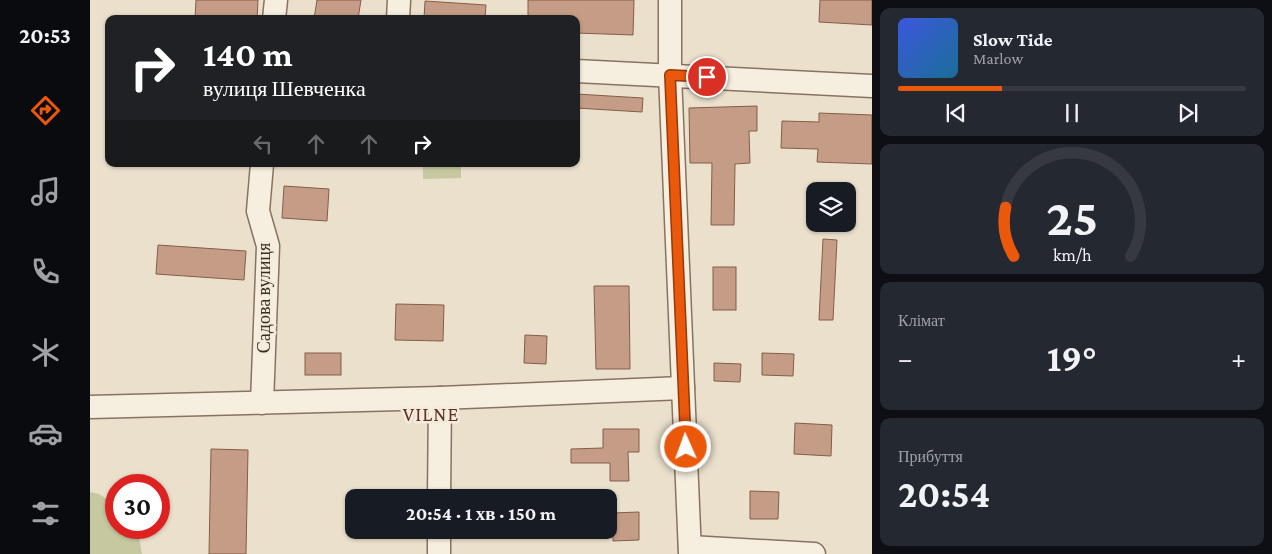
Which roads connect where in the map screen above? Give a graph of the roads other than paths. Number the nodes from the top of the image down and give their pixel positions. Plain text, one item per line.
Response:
1 (276, 0) edge
2 (399, 0) edge
3 (670, 0) edge
4 (274, 15) edge
5 (398, 15) edge
6 (580, 71) edge
7 (670, 75) junction
8 (872, 86) edge
9 (262, 167) edge
10 (683, 388) junction
11 (440, 398) junction
12 (262, 403) junction
13 (90, 407) edge
14 (439, 489) edge
15 (439, 539) edge
16 (690, 550) edge
17 (439, 554) edge
18 (814, 554) edge

1 - 4 street
2 - 5 street
3 - 7 street
6 - 7 street
7 - 8 street
7 - 10 street
9 - 12 street, Садова вулиця
10 - 11 street
10 - 16 street
11 - 12 street
11 - 14 street
12 - 13 street
15 - 17 street
16 - 18 street

